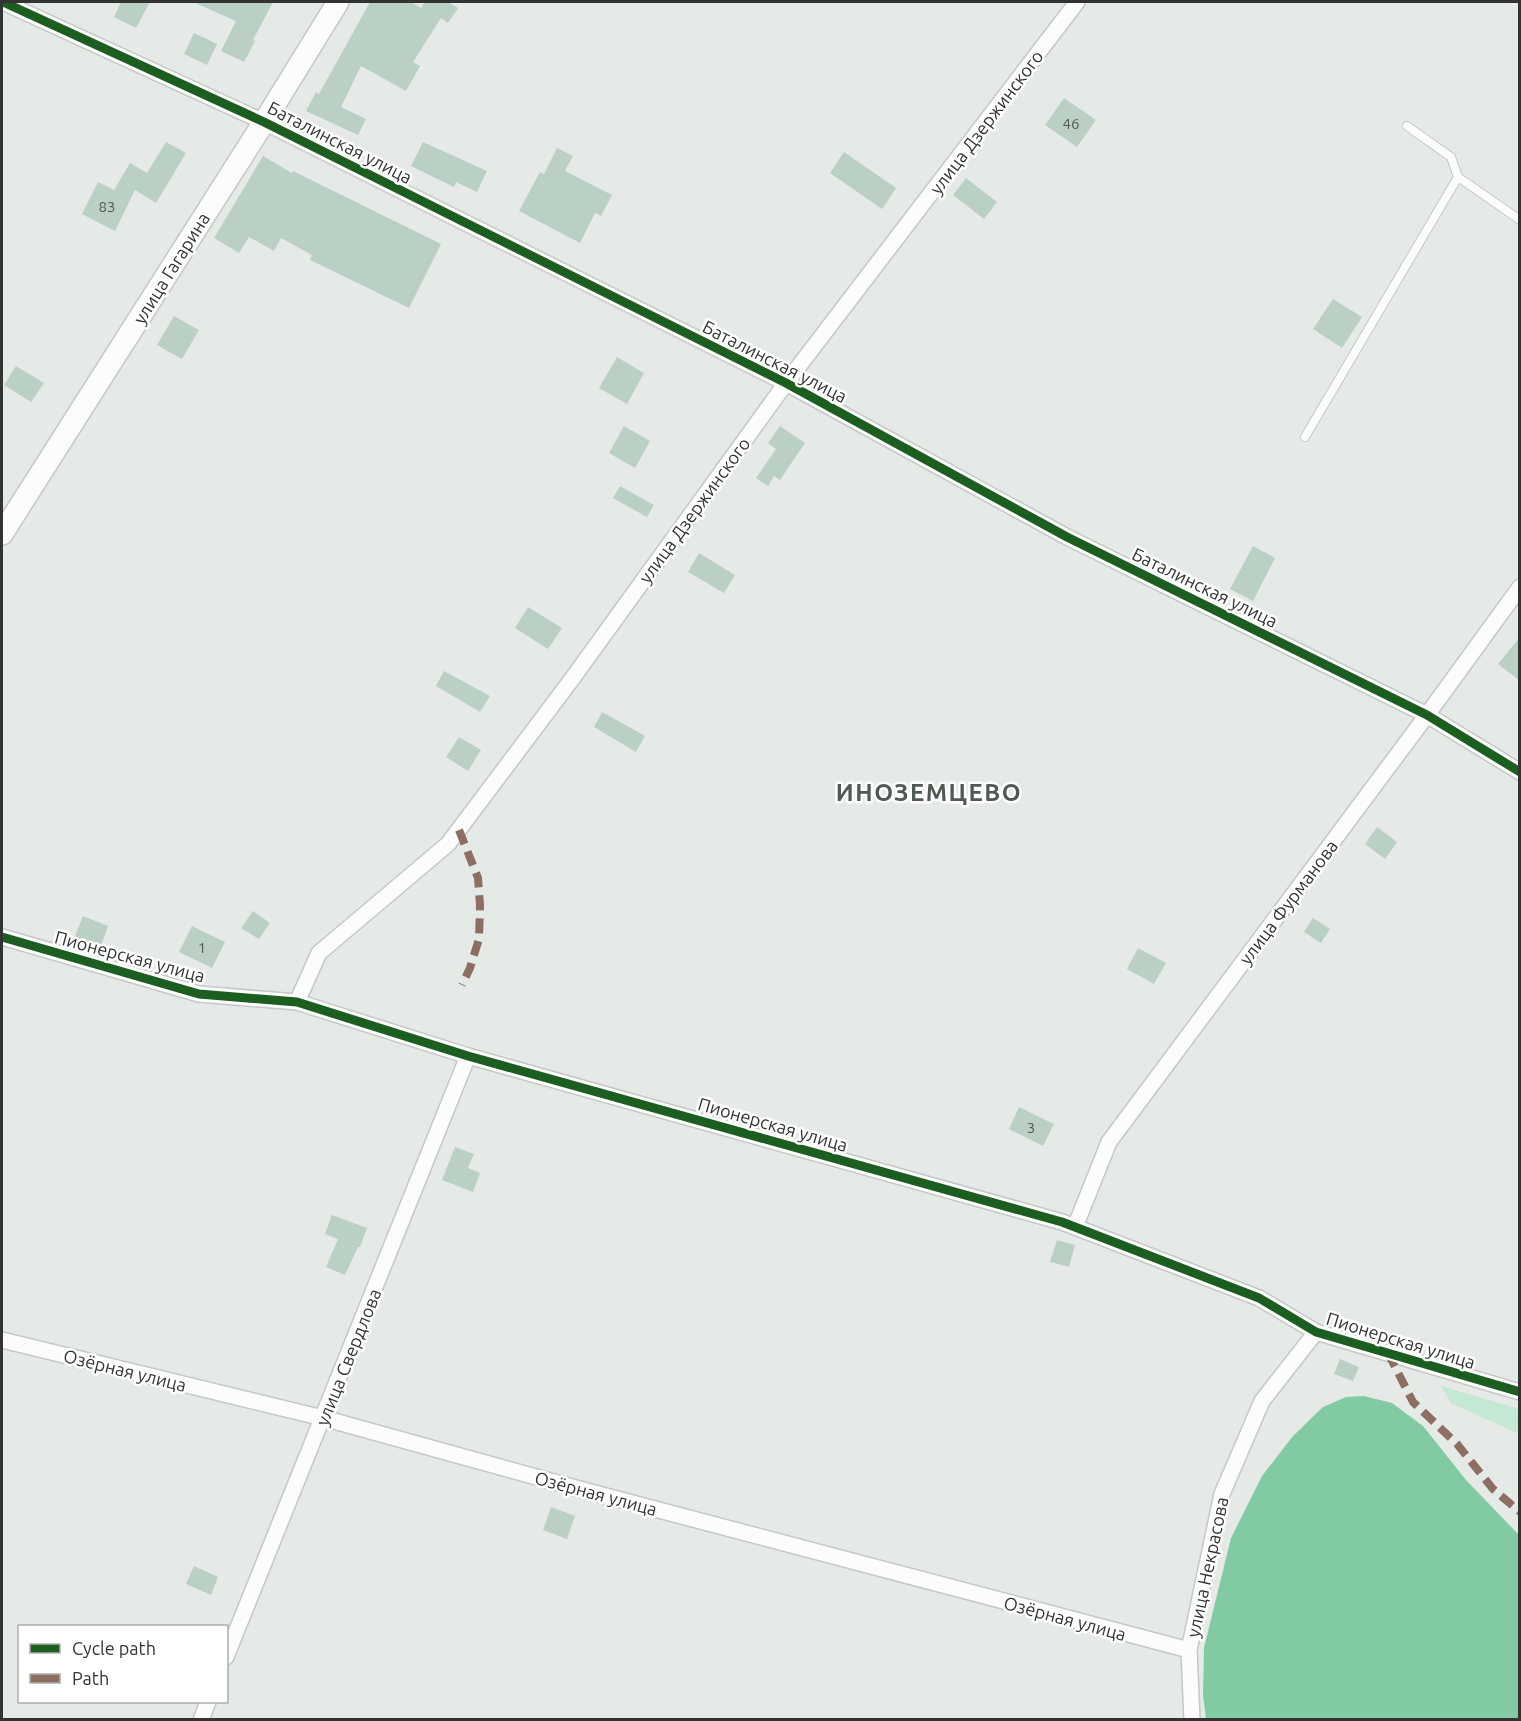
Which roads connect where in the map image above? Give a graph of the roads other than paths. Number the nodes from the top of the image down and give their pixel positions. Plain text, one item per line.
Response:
1 (3, 2) edge
2 (338, 2) edge
3 (1077, 2) edge
4 (264, 122) junction
5 (1407, 126) dead end
6 (1458, 177) junction
7 (1520, 220) edge
8 (786, 383) junction
9 (1305, 437) dead end
10 (2, 534) edge
11 (1520, 587) edge
12 (1427, 715) junction
13 (1520, 772) edge
14 (2, 937) edge
15 (297, 1002) junction
16 (468, 1056) junction
17 (1075, 1227) junction
18 (1316, 1332) junction
19 (2, 1340) edge
20 (1520, 1392) edge
21 (323, 1418) junction
22 (1189, 1650) junction
23 (228, 1652) edge
24 (207, 1703) edge
25 (201, 1719) edge
26 (1192, 1719) edge

1 - 4 street, Баталинская улица
2 - 4 main road, улица Гагарина
3 - 8 street, улица Дзержинского
4 - 8 street, Баталинская улица
4 - 10 main road, улица Гагарина
5 - 6 lane
6 - 7 lane
6 - 9 lane
8 - 12 street, Баталинская улица
8 - 15 street, улица Дзержинского
11 - 12 street, улица Фурманова
12 - 13 street, Баталинская улица
12 - 17 street, улица Фурманова
14 - 15 street, Пионерская улица
15 - 16 street, Пионерская улица
16 - 17 street, Пионерская улица
16 - 21 street, улица Свердлова
17 - 18 street, Пионерская улица
18 - 20 street, Пионерская улица
18 - 22 street, улица Некрасова
19 - 21 street, Озёрная улица
21 - 22 street, Озёрная улица
21 - 23 street, улица Свердлова
22 - 26 street, улица Некрасова
24 - 25 street

